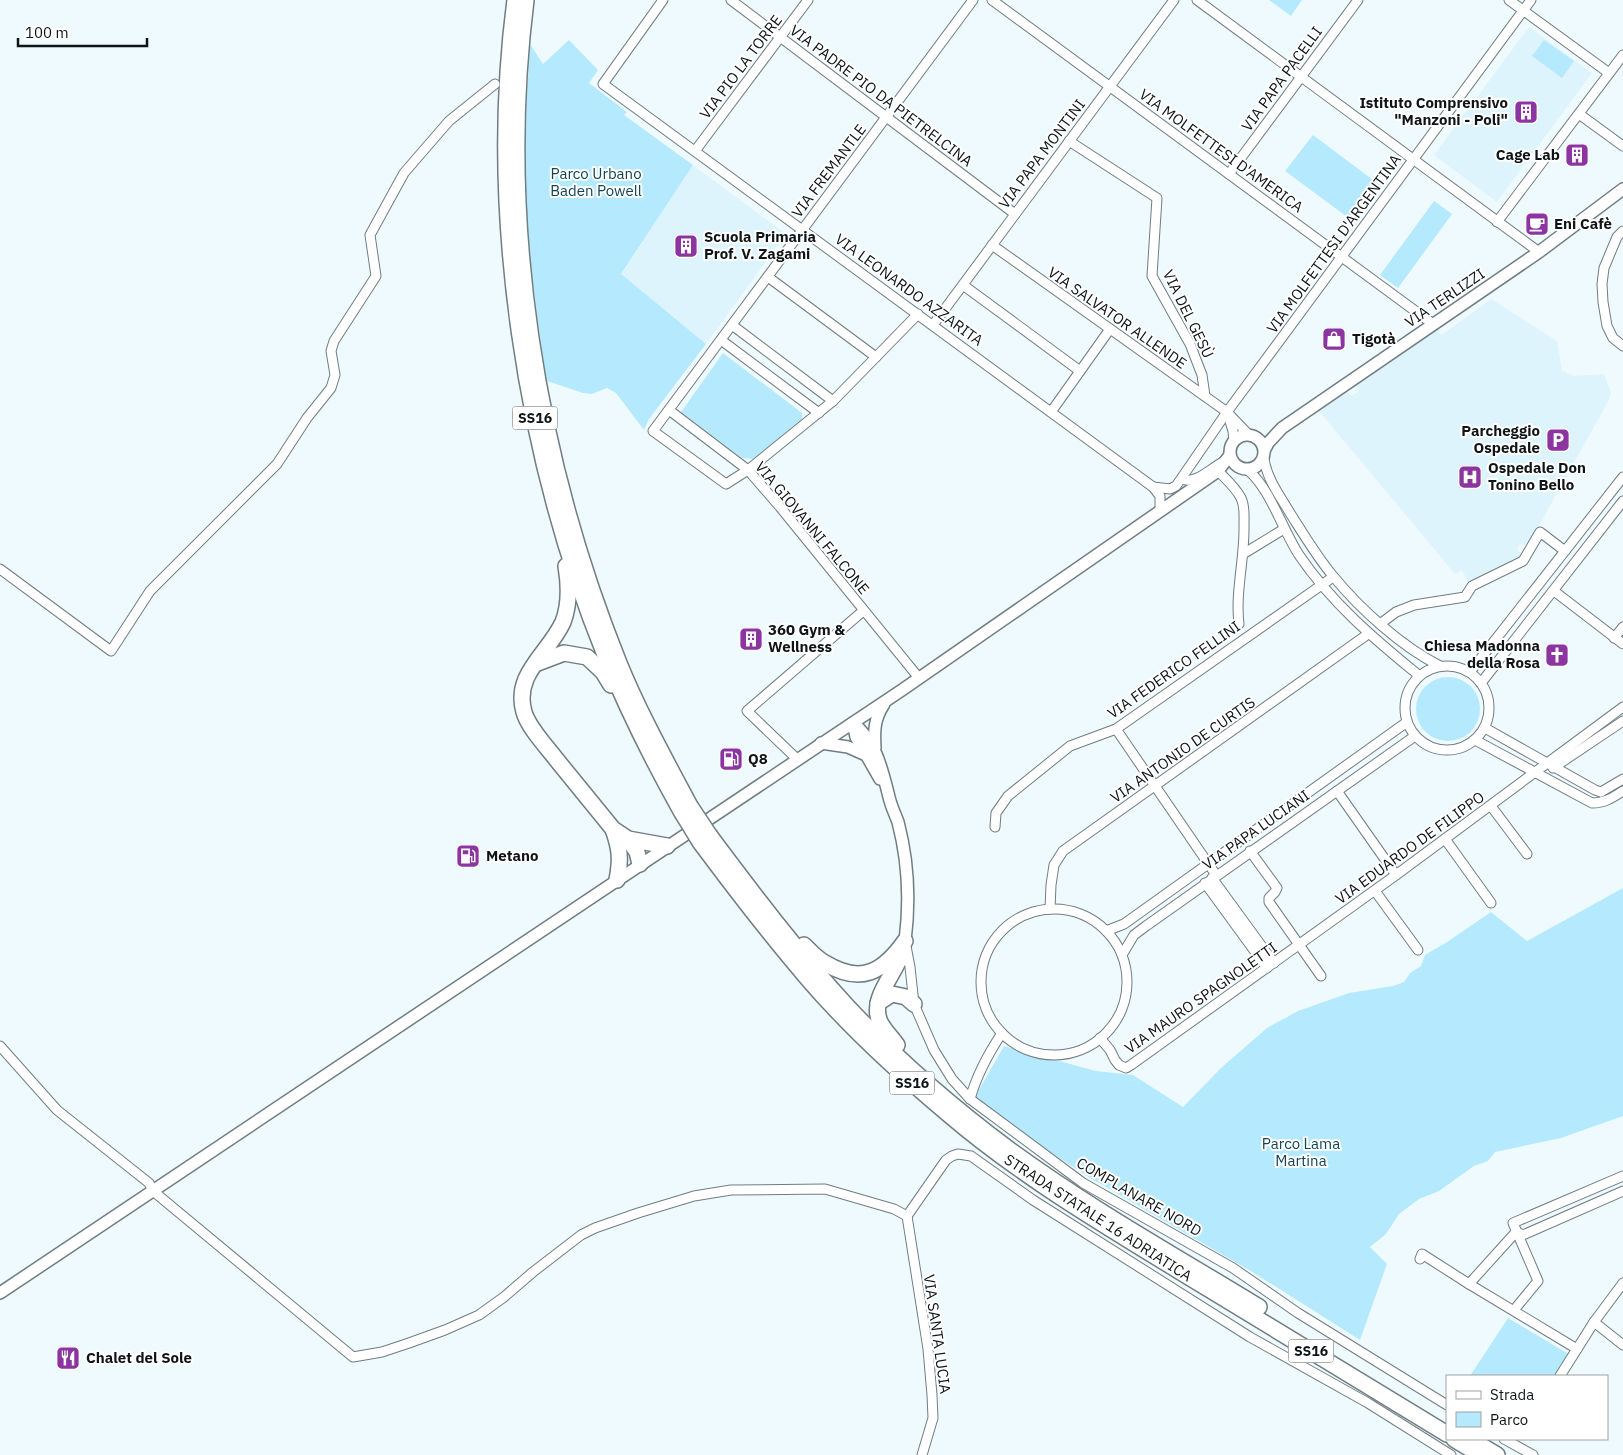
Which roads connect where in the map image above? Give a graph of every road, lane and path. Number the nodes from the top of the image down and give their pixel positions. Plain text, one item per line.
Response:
1 (515, 0) edge
2 (526, 0) edge
3 (663, 0) edge
4 (731, 0) edge
5 (808, 0) edge
6 (973, 0) edge
7 (992, 0) edge
8 (1174, 0) edge
9 (1198, 0) edge
10 (1358, 0) edge
11 (1509, 0) edge
12 (1531, 0) edge
13 (1523, 11) junction
14 (780, 37) junction
15 (1623, 55) edge
16 (1609, 73) junction
17 (1301, 77) junction
18 (495, 84) dead end
19 (1110, 86) junction
20 (1579, 114) junction
21 (886, 117) junction
22 (1069, 141) junction
23 (1623, 146) edge
24 (695, 151) junction
25 (1413, 160) junction
26 (1229, 174) junction
27 (1623, 189) edge
28 (1015, 214) junction
29 (1497, 222) junction
30 (803, 230) junction
31 (1623, 231) edge
32 (992, 245) junction
33 (1538, 252) junction
34 (1342, 257) junction
35 (768, 276) junction
36 (963, 285) junction
37 (918, 314) junction
38 (1433, 324) junction
39 (732, 325) junction
40 (933, 325) junction
41 (1110, 330) junction
42 (721, 340) junction
43 (1623, 346) edge
44 (876, 357) junction
45 (1080, 371) junction
46 (1205, 396) junction
47 (833, 400) junction
48 (669, 410) junction
49 (1051, 412) junction
50 (1227, 412) junction
51 (819, 413) junction
52 (1282, 428) junction
53 (1251, 435) junction
54 (1234, 442) junction
55 (1264, 454) junction
56 (1229, 457) junction
57 (1243, 469) junction
58 (748, 470) junction
59 (1218, 471) junction
60 (1623, 477) edge
61 (1182, 479) junction
62 (1153, 487) junction
63 (1615, 488) junction
64 (1623, 494) edge
65 (1623, 501) edge
66 (555, 505) junction
67 (1160, 511) junction
68 (1284, 529) junction
69 (1572, 543) junction
70 (1565, 551) junction
71 (1583, 552) junction
72 (1243, 554) junction
73 (0, 569) edge
74 (1333, 577) junction
75 (1321, 585) junction
76 (1554, 591) junction
77 (863, 611) junction
78 (1239, 624) dead end
79 (1380, 624) junction
80 (1623, 626) edge
81 (1368, 634) junction
82 (1614, 638) junction
83 (1623, 644) edge
84 (535, 664) junction
85 (1440, 666) junction
86 (1470, 672) junction
87 (1418, 677) junction
88 (918, 678) junction
89 (1481, 682) junction
90 (886, 700) junction
91 (1623, 707) edge
92 (1623, 721) edge
93 (1407, 722) junction
94 (853, 723) junction
95 (1116, 728) junction
96 (1485, 728) junction
97 (1415, 736) junction
98 (1475, 740) junction
99 (821, 743) junction
100 (646, 745) junction
101 (870, 753) junction
102 (797, 759) junction
103 (1548, 763) junction
104 (1556, 768) junction
105 (1536, 773) junction
106 (1623, 778) edge
107 (1156, 787) junction
108 (1312, 790) junction
109 (1337, 791) junction
110 (1623, 791) edge
111 (1601, 792) junction
112 (1320, 802) junction
113 (1601, 803) junction
114 (1491, 806) junction
115 (685, 808) junction
116 (995, 827) dead end
117 (705, 839) junction
118 (1446, 839) junction
119 (624, 842) junction
120 (667, 846) junction
121 (1250, 851) junction
122 (1527, 854) dead end
123 (640, 864) junction
124 (1208, 864) junction
125 (1396, 875) junction
126 (1211, 879) junction
127 (617, 880) junction
128 (1375, 891) junction
129 (1491, 903) dead end
130 (760, 904) junction
131 (1050, 909) junction
132 (1106, 931) junction
133 (905, 941) junction
134 (1300, 944) junction
135 (1418, 950) dead end
136 (1122, 955) junction
137 (1271, 965) junction
138 (1321, 976) dead end
139 (878, 1003) junction
140 (914, 1004) junction
141 (1002, 1033) junction
142 (1100, 1038) junction
143 (0, 1046) edge
144 (924, 1079) junction
145 (970, 1099) junction
146 (1623, 1176) edge
147 (153, 1191) junction
148 (1623, 1191) edge
149 (907, 1216) junction
150 (1514, 1227) junction
151 (1420, 1259) dead end
152 (1623, 1283) edge
153 (1469, 1284) junction
154 (0, 1294) edge
155 (1514, 1310) junction
156 (1594, 1322) junction
157 (1623, 1345) edge
158 (1577, 1349) junction
159 (1561, 1375) edge
160 (1446, 1404) edge
161 (1446, 1423) edge
162 (1446, 1433) edge
163 (1456, 1440) edge
164 (1472, 1440) edge
165 (1518, 1442) edge
166 (922, 1455) edge
167 (1451, 1455) edge
168 (1480, 1455) edge
169 (1497, 1455) edge
170 (1532, 1455) edge

1 - 66 highway, STRADA STATALE 16 ADRIATICA / SS16
2 - 115 highway, STRADA STATALE 16 ADRIATICA / SS16
3 - 24 street, VIA LEONARDO AZZARITA
4 - 14 street, VIA PADRE PIO DA PIETRELCINA
5 - 14 street, VIA PIO LA TORRE
6 - 21 street, VIA FREMANTLE
7 - 19 street, VIA MOLFETTESI D'AMERICA
8 - 19 street, VIA PAPA MONTINI
9 - 17 street
10 - 17 street, VIA PAPA PACELLI
11 - 13 street
12 - 13 street, VIA MOLFETTESI D'ARGENTINA
13 - 16 street
13 - 25 street, VIA MOLFETTESI D'ARGENTINA
14 - 21 street, VIA PADRE PIO DA PIETRELCINA
14 - 24 street, VIA PIO LA TORRE
15 - 16 street
16 - 20 street
17 - 25 street
17 - 26 street, VIA PAPA PACELLI
18 - 73 street
19 - 22 street, VIA PAPA MONTINI
19 - 26 street, VIA MOLFETTESI D'AMERICA
20 - 23 street
20 - 29 street
21 - 28 street, VIA PADRE PIO DA PIETRELCINA
21 - 30 street, VIA FREMANTLE
22 - 28 street, VIA PAPA MONTINI
22 - 46 street, VIA DEL GESÙ
24 - 30 street, VIA LEONARDO AZZARITA
25 - 29 street
25 - 34 street, VIA MOLFETTESI D'ARGENTINA
26 - 34 street, VIA MOLFETTESI D'AMERICA
27 - 33 main road, VIA TERLIZZI
28 - 32 street, VIA PAPA MONTINI
29 - 33 street
30 - 35 street, VIA FREMANTLE
30 - 37 street, VIA LEONARDO AZZARITA
31 - 43 street
32 - 36 street, VIA PAPA MONTINI
32 - 41 street, VIA SALVATOR ALLENDE
33 - 38 main road, VIA TERLIZZI
34 - 38 street, VIA MOLFETTESI D'AMERICA
34 - 50 street, VIA MOLFETTESI D'ARGENTINA
35 - 39 street, VIA FREMANTLE
35 - 44 street
36 - 40 street, VIA PAPA MONTINI
36 - 45 street
37 - 40 street, VIA LEONARDO AZZARITA
37 - 44 street
38 - 52 main road, VIA TERLIZZI
39 - 42 street, VIA FREMANTLE
39 - 47 street
40 - 49 street, VIA LEONARDO AZZARITA
41 - 45 street
41 - 46 street, VIA SALVATOR ALLENDE
42 - 48 street, VIA FREMANTLE
42 - 51 street
44 - 47 street
45 - 49 street
46 - 50 street, VIA SALVATOR ALLENDE
47 - 51 street
48 - 58 street, VIA GIOVANNI FALCONE
48 - 58 street, VIA FREMANTLE
49 - 62 street, VIA LEONARDO AZZARITA
50 - 53 street, VIA SALVATOR ALLENDE
50 - 54 street
50 - 61 street, VIA MOLFETTESI D'ARGENTINA
51 - 58 street
52 - 53 main road, VIA TERLIZZI
52 - 55 main road, VIA TERLIZZI
53 - 54 main road
53 - 55 main road
54 - 56 main road
55 - 57 main road
55 - 74 street
56 - 57 main road
56 - 59 main road
56 - 61 street
57 - 59 main road
57 - 68 street
58 - 77 street, VIA GIOVANNI FALCONE
59 - 67 main road
59 - 72 street
60 - 63 street
61 - 62 street
62 - 67 street
63 - 64 street
63 - 69 street
65 - 71 street
66 - 84 highway
66 - 100 highway, STRADA STATALE 16 ADRIATICA / SS16
67 - 88 main road
68 - 72 street
68 - 75 street
69 - 70 street
69 - 71 street
70 - 79 street
70 - 86 street
71 - 76 street
72 - 78 street
74 - 75 street, VIA FEDERICO FELLINI
74 - 79 street
75 - 81 street
75 - 95 street, VIA FEDERICO FELLINI
76 - 82 street
76 - 89 street
77 - 88 street, VIA GIOVANNI FALCONE
77 - 102 street
79 - 85 street
80 - 82 street
81 - 87 street
81 - 107 street, VIA ANTONIO DE CURTIS
82 - 83 street
84 - 100 highway
84 - 119 highway
85 - 86 street
85 - 87 street
86 - 89 street
87 - 93 street
88 - 90 main road
89 - 96 street
90 - 94 main road
90 - 101 main road
91 - 103 street, VIA EDUARDO DE FILIPPO
92 - 104 street
93 - 97 street
93 - 108 street, VIA PAPA LUCIANI
94 - 99 main road
94 - 101 main road
95 - 107 street
95 - 116 street, VIA FEDERICO FELLINI
96 - 98 street
96 - 103 street
97 - 98 street
97 - 109 street, VIA PAPA LUCIANI
98 - 105 street
99 - 101 main road
99 - 102 main road
100 - 115 highway, STRADA STATALE 16 ADRIATICA / SS16
101 - 133 main road
102 - 120 main road
103 - 104 street
103 - 105 street, VIA EDUARDO DE FILIPPO
104 - 105 street
104 - 111 street
105 - 113 street
105 - 114 street, VIA EDUARDO DE FILIPPO
106 - 111 street
107 - 124 street
107 - 131 street, VIA ANTONIO DE CURTIS
108 - 112 street
108 - 124 street, VIA PAPA LUCIANI
109 - 112 street, VIA PAPA LUCIANI
109 - 125 street
110 - 113 street
111 - 113 street
112 - 121 street, VIA PAPA LUCIANI
114 - 118 street, VIA EDUARDO DE FILIPPO
114 - 122 street
115 - 117 highway, STRADA STATALE 16 ADRIATICA / SS16, bridge
117 - 130 highway, STRADA STATALE 16 ADRIATICA / SS16
117 - 162 highway, STRADA STATALE 16 ADRIATICA / SS16
118 - 125 street, VIA EDUARDO DE FILIPPO
118 - 129 street
119 - 120 highway
119 - 123 highway
119 - 127 highway
120 - 123 main road
121 - 126 street, VIA PAPA LUCIANI
121 - 134 street
123 - 127 main road
124 - 126 street
124 - 132 street, VIA PAPA LUCIANI
125 - 128 street, VIA EDUARDO DE FILIPPO
126 - 136 street, VIA PAPA LUCIANI
126 - 137 street
127 - 147 main road
128 - 134 street, VIA EDUARDO DE FILIPPO
128 - 135 street
130 - 133 highway
130 - 144 highway, STRADA STATALE 16 ADRIATICA / SS16
131 - 132 street
131 - 141 street
132 - 136 street
133 - 139 highway
133 - 140 street, COMPLANARE NORD
134 - 137 street, VIA MAURO SPAGNOLETTI
134 - 138 street
136 - 142 street
137 - 142 street, VIA MAURO SPAGNOLETTI
139 - 140 highway
139 - 144 highway
140 - 145 street, COMPLANARE NORD
141 - 142 street
141 - 145 street
143 - 147 street
144 - 161 highway, STRADA STATALE 16 ADRIATICA / SS16
145 - 160 street, COMPLANARE NORD
146 - 150 street
147 - 149 street
147 - 154 main road
148 - 150 street
149 - 166 street, VIA SANTA LUCIA
149 - 167 street
150 - 153 street
150 - 155 street
151 - 153 street
152 - 156 street
153 - 155 street
155 - 158 street
156 - 157 street
156 - 158 street
158 - 159 street
163 - 168 highway
164 - 169 highway
165 - 170 street

